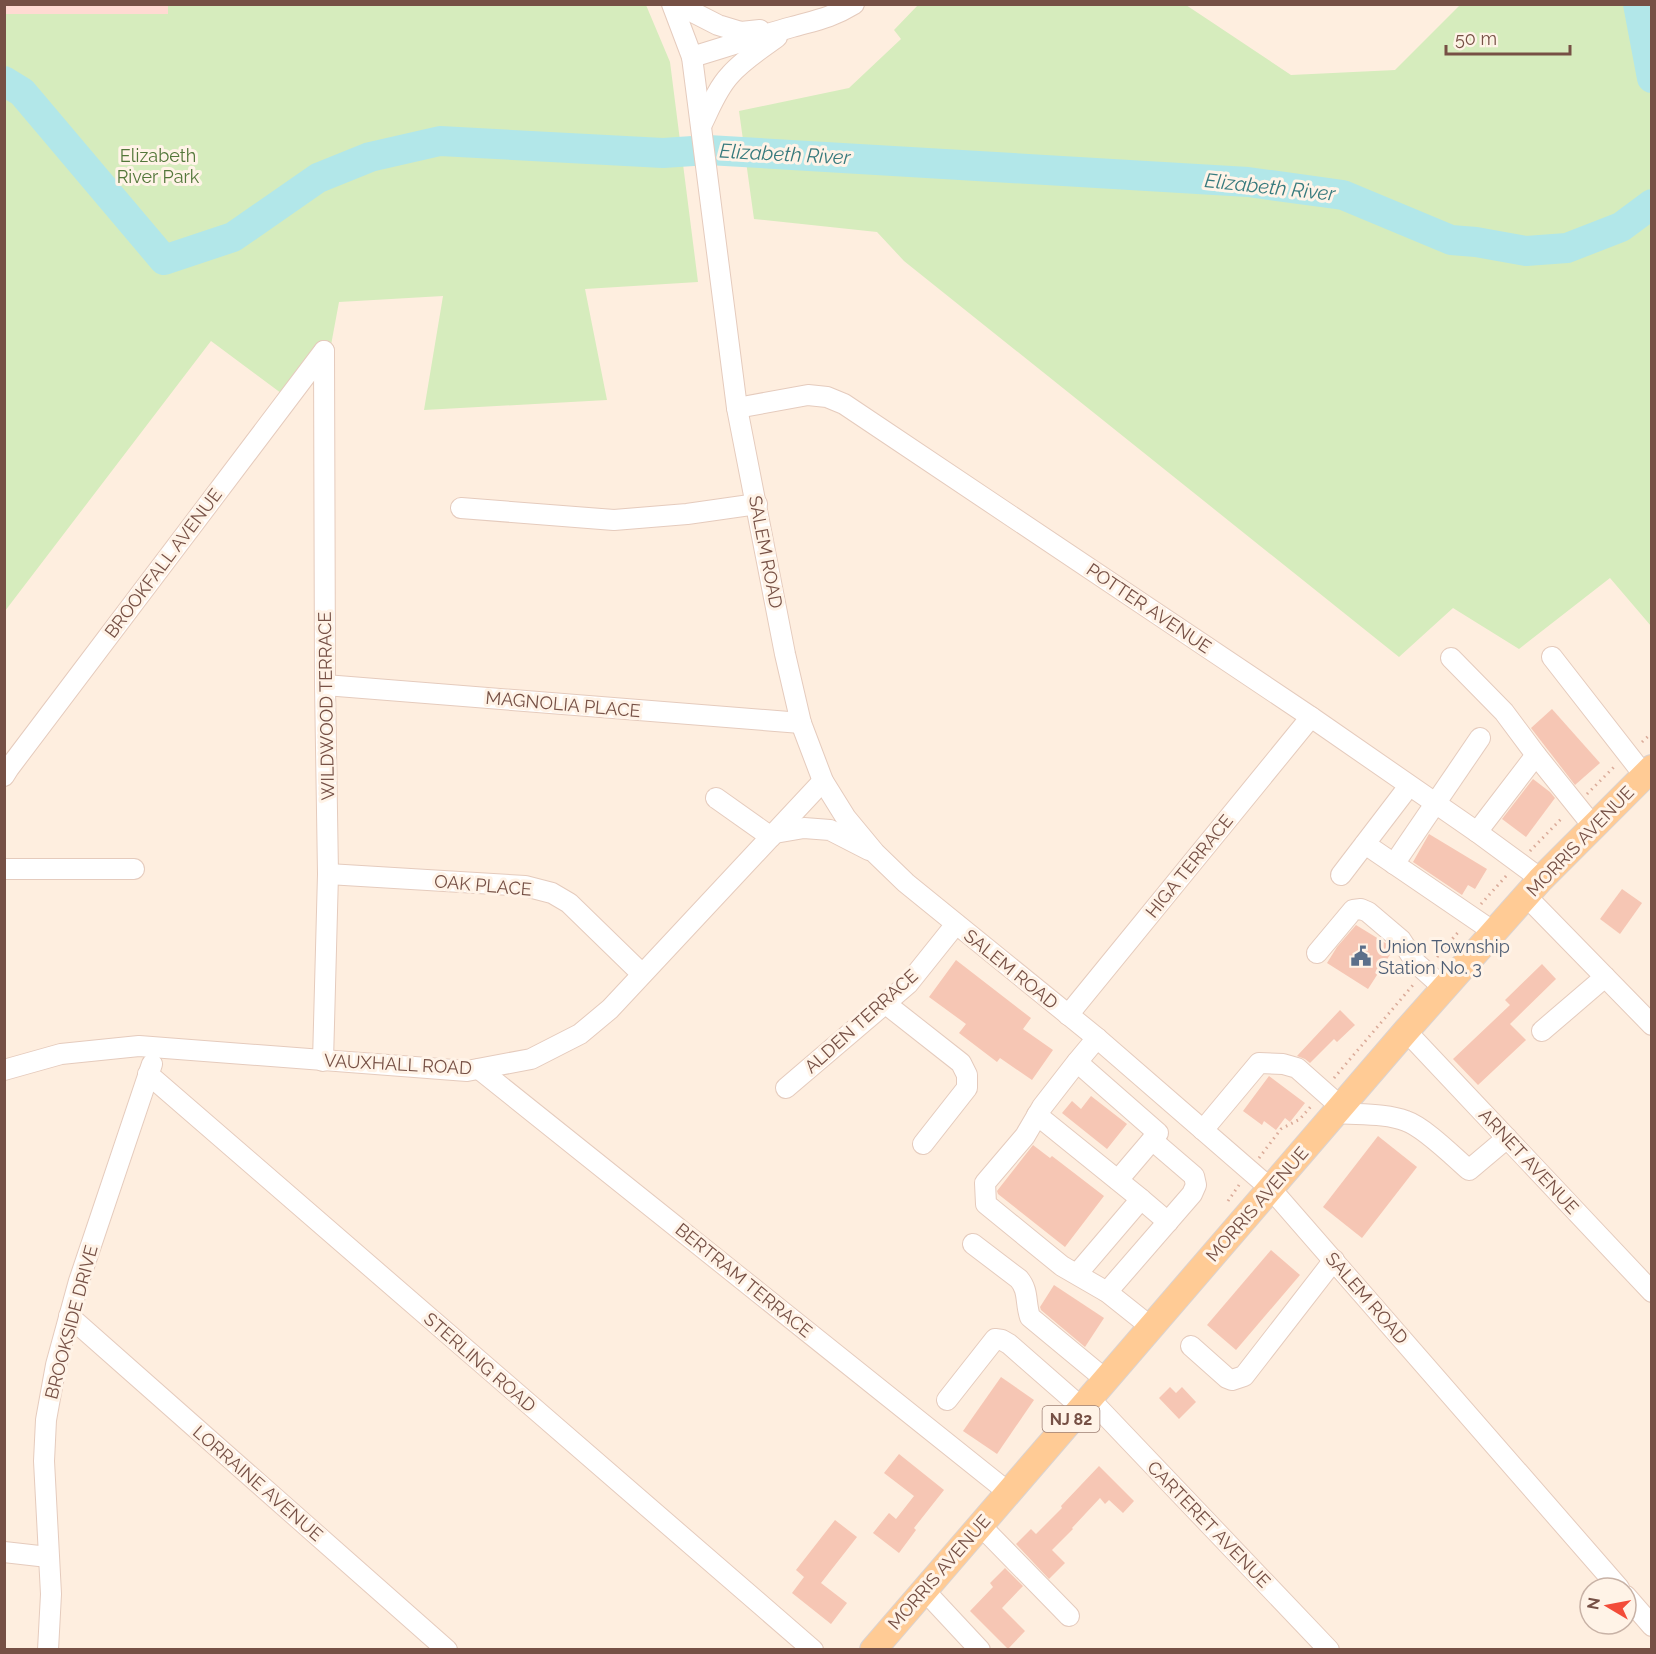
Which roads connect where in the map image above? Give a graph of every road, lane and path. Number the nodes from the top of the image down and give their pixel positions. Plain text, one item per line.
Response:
1 (672, 4) edge
2 (677, 4) edge
3 (854, 4) edge
4 (789, 28) junction
5 (692, 57) junction
6 (702, 124) junction
7 (324, 351) joint
8 (737, 408) junction
9 (756, 504) junction
10 (461, 508) dead end
11 (1552, 657) dead end
12 (1450, 658) dead end
13 (325, 684) junction
14 (1311, 717) junction
15 (801, 723) junction
16 (1480, 738) dead end
17 (1536, 755) junction
18 (1648, 772) edge
19 (4, 776) edge
20 (823, 781) junction
21 (1409, 786) junction
22 (716, 798) dead end
23 (1436, 804) junction
24 (1593, 825) junction
25 (1477, 832) junction
26 (773, 835) junction
27 (1365, 844) junction
28 (875, 853) junction
29 (1394, 864) junction
30 (4, 869) edge
31 (134, 869) dead end
32 (328, 874) junction
33 (1341, 875) dead end
34 (1533, 888) junction
35 (956, 924) junction
36 (1494, 932) junction
37 (1317, 953) dead end
38 (642, 974) junction
39 (1605, 977) junction
40 (1445, 989) junction
41 (886, 1004) junction
42 (1068, 1015) junction
43 (1652, 1025) edge
44 (1406, 1031) junction
45 (1542, 1031) dead end
46 (1098, 1038) junction
47 (157, 1047) junction
48 (324, 1060) junction
49 (1077, 1062) junction
50 (479, 1069) junction
51 (4, 1070) edge
52 (148, 1074) junction
53 (786, 1088) dead end
54 (1338, 1110) junction
55 (1037, 1115) junction
56 (1203, 1130) junction
57 (1155, 1136) junction
58 (1507, 1138) junction
59 (923, 1144) dead end
60 (1118, 1180) junction
61 (1271, 1189) junction
62 (1142, 1198) junction
63 (1168, 1221) junction
64 (973, 1244) dead end
65 (1334, 1260) junction
66 (1077, 1274) junction
67 (1107, 1292) junction
68 (1652, 1292) edge
69 (69, 1316) junction
70 (1151, 1327) junction
71 (1191, 1346) dead end
72 (1092, 1395) junction
73 (947, 1400) dead end
74 (1008, 1492) junction
75 (980, 1525) junction
76 (4, 1552) edge
77 (48, 1557) junction
78 (1609, 1576) edge
79 (924, 1590) junction
80 (1638, 1610) edge
81 (1069, 1616) dead end
82 (1652, 1626) edge
83 (48, 1650) edge
84 (447, 1650) edge
85 (813, 1650) edge
86 (873, 1650) edge
87 (980, 1650) edge
88 (1329, 1650) edge

1 - 5 street, SALEM ROAD
2 - 4 street
3 - 4 street
4 - 5 street
4 - 6 street
5 - 6 street, SALEM ROAD
6 - 8 street, SALEM ROAD
7 - 13 street, WILDWOOD TERRACE
7 - 19 street, BROOKFALL AVENUE
8 - 9 street, SALEM ROAD
8 - 14 street, POTTER AVENUE
9 - 10 street
9 - 15 street, SALEM ROAD
11 - 18 street
12 - 17 street
13 - 15 street, MAGNOLIA PLACE
13 - 32 street, WILDWOOD TERRACE
14 - 21 street, POTTER AVENUE
14 - 42 street, HIGA TERRACE
15 - 20 street, SALEM ROAD
16 - 23 street
17 - 24 street
17 - 25 street
18 - 24 main road, MORRIS AVENUE / NJ 82
20 - 26 street, VAUXHALL ROAD
20 - 28 street, SALEM ROAD
21 - 23 street, POTTER AVENUE
21 - 27 street
22 - 26 street
23 - 25 street, POTTER AVENUE
23 - 29 street
24 - 34 main road, MORRIS AVENUE / NJ 82
25 - 34 street, POTTER AVENUE
26 - 28 street
26 - 38 street, VAUXHALL ROAD
27 - 29 street
27 - 33 street
28 - 35 street, SALEM ROAD
29 - 36 street
30 - 31 street
32 - 38 street, OAK PLACE
32 - 48 street, WILDWOOD TERRACE
34 - 36 main road, MORRIS AVENUE / NJ 82
34 - 39 street, POTTER AVENUE
35 - 41 street, ALDEN TERRACE
35 - 42 street, SALEM ROAD
36 - 40 main road, MORRIS AVENUE / NJ 82
37 - 40 street
38 - 50 street, VAUXHALL ROAD
39 - 43 street, POTTER AVENUE
39 - 45 street
40 - 44 main road, MORRIS AVENUE / NJ 82
41 - 53 street, ALDEN TERRACE
41 - 59 street
42 - 46 street, SALEM ROAD
44 - 54 main road, MORRIS AVENUE / NJ 82
44 - 58 street, ARNET AVENUE
46 - 49 street
46 - 56 street, SALEM ROAD
47 - 48 street, VAUXHALL ROAD
47 - 51 street, VAUXHALL ROAD
47 - 52 street, BROOKSIDE DRIVE
48 - 50 street, VAUXHALL ROAD
49 - 55 street
49 - 57 street
50 - 74 street, BERTRAM TERRACE
52 - 69 street, BROOKSIDE DRIVE
52 - 85 street, STERLING ROAD
54 - 56 street
54 - 58 street
54 - 61 main road, MORRIS AVENUE / NJ 82
55 - 60 street
55 - 66 street
56 - 61 street, SALEM ROAD
57 - 60 street
57 - 63 street
58 - 68 street, ARNET AVENUE
60 - 62 street
61 - 65 street, SALEM ROAD
61 - 70 main road, MORRIS AVENUE / NJ 82
62 - 63 street
62 - 66 street
63 - 67 street
64 - 72 street
65 - 71 street
65 - 78 street, SALEM ROAD
66 - 67 street
67 - 70 street
69 - 77 street, BROOKSIDE DRIVE
69 - 84 street, LORRAINE AVENUE
70 - 72 main road, MORRIS AVENUE / NJ 82
72 - 73 street
72 - 74 main road, MORRIS AVENUE / NJ 82
72 - 88 street, CARTERET AVENUE
74 - 75 main road, MORRIS AVENUE / NJ 82
75 - 79 main road, MORRIS AVENUE / NJ 82
75 - 81 street
76 - 77 street
77 - 83 street, BROOKSIDE DRIVE
79 - 86 main road, MORRIS AVENUE / NJ 82
79 - 87 street
80 - 82 street

